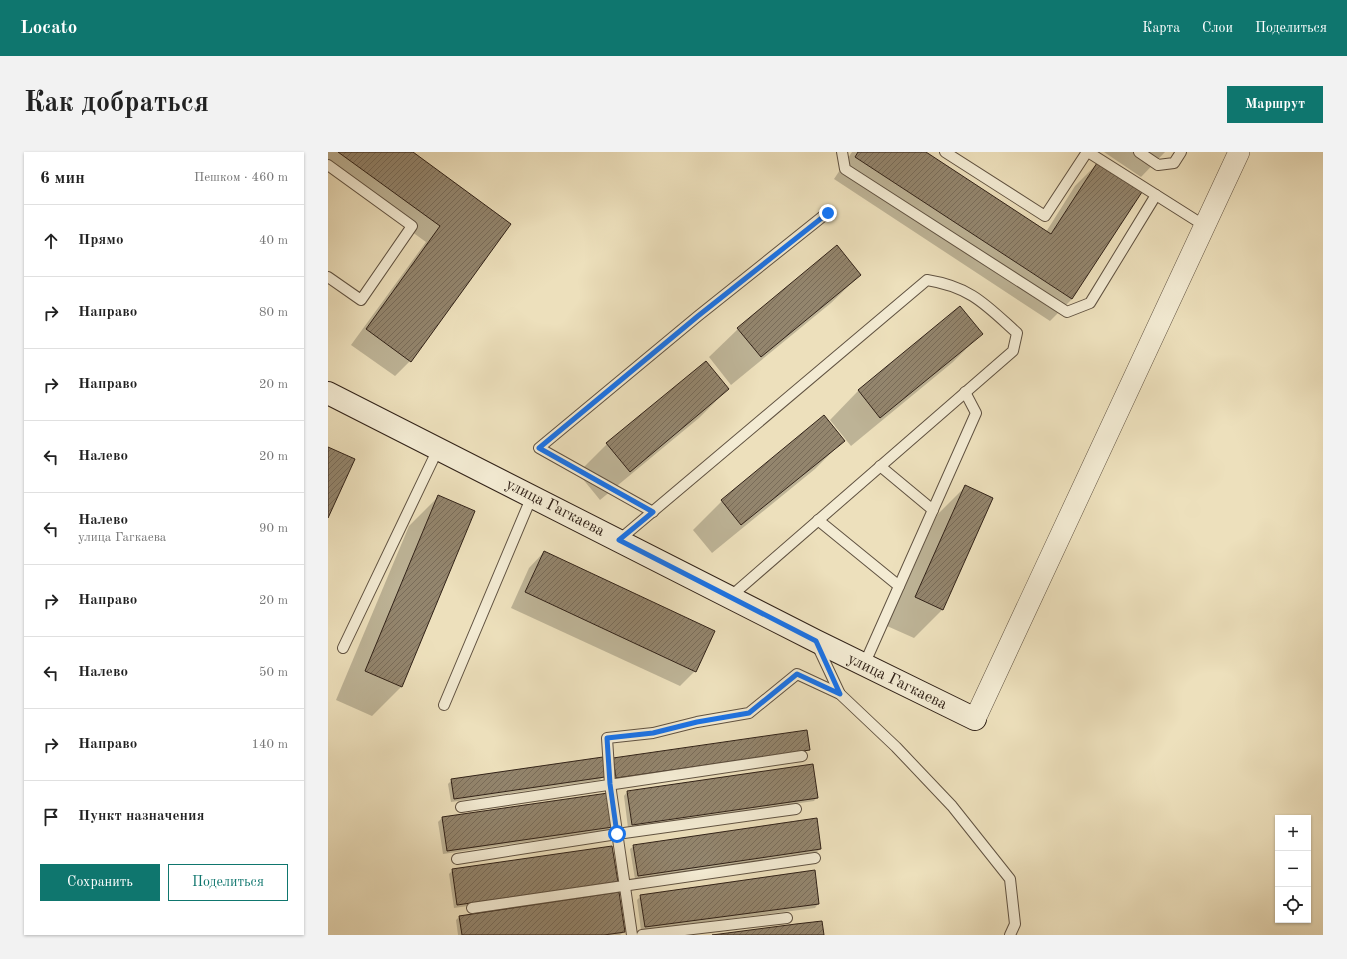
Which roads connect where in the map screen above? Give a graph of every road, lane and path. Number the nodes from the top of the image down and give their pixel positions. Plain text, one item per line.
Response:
1 (842, 152) edge
2 (945, 152) edge
3 (1087, 152) edge
4 (1139, 152) edge
5 (1181, 152) edge
6 (1239, 152) edge
7 (328, 165) edge
8 (1156, 195) junction
9 (828, 213) dead end
10 (1205, 226) junction
11 (328, 277) edge
12 (965, 392) junction
13 (328, 393) edge
14 (438, 449) junction
15 (880, 466) junction
16 (532, 496) junction
17 (933, 510) junction
18 (653, 512) junction
19 (818, 520) junction
20 (619, 540) junction
21 (899, 586) junction
22 (730, 597) junction
23 (816, 641) junction
24 (343, 648) dead end
25 (864, 665) junction
26 (840, 694) junction
27 (444, 706) dead end
28 (975, 720) joint
29 (802, 756) dead end
30 (610, 784) junction
31 (461, 807) dead end
32 (796, 809) dead end
33 (617, 834) junction
34 (815, 858) dead end
35 (457, 859) dead end
36 (625, 885) junction
37 (472, 908) dead end
38 (787, 918) dead end
39 (632, 935) edge
40 (642, 935) edge
41 (1010, 935) edge

1 - 8 lane
2 - 3 lane
3 - 8 lane
4 - 5 lane
6 - 10 street
7 - 11 lane
8 - 10 lane
9 - 18 lane
10 - 28 street
12 - 15 lane
12 - 17 lane
12 - 18 lane
13 - 14 street, улица Гагкаева
14 - 16 street, улица Гагкаева
14 - 24 lane
15 - 17 lane
15 - 19 lane
16 - 20 street, улица Гагкаева
16 - 27 lane
17 - 21 lane
18 - 20 lane
19 - 21 lane
19 - 22 lane
20 - 22 street, улица Гагкаева
21 - 25 lane
22 - 23 street, улица Гагкаева
23 - 25 street, улица Гагкаева
23 - 26 lane
25 - 28 street, улица Гагкаева
26 - 30 lane
26 - 41 lane
29 - 30 lane
30 - 31 lane
30 - 33 lane
32 - 33 lane
33 - 35 lane
33 - 36 lane
34 - 36 lane
36 - 37 lane
36 - 39 lane
38 - 40 lane

